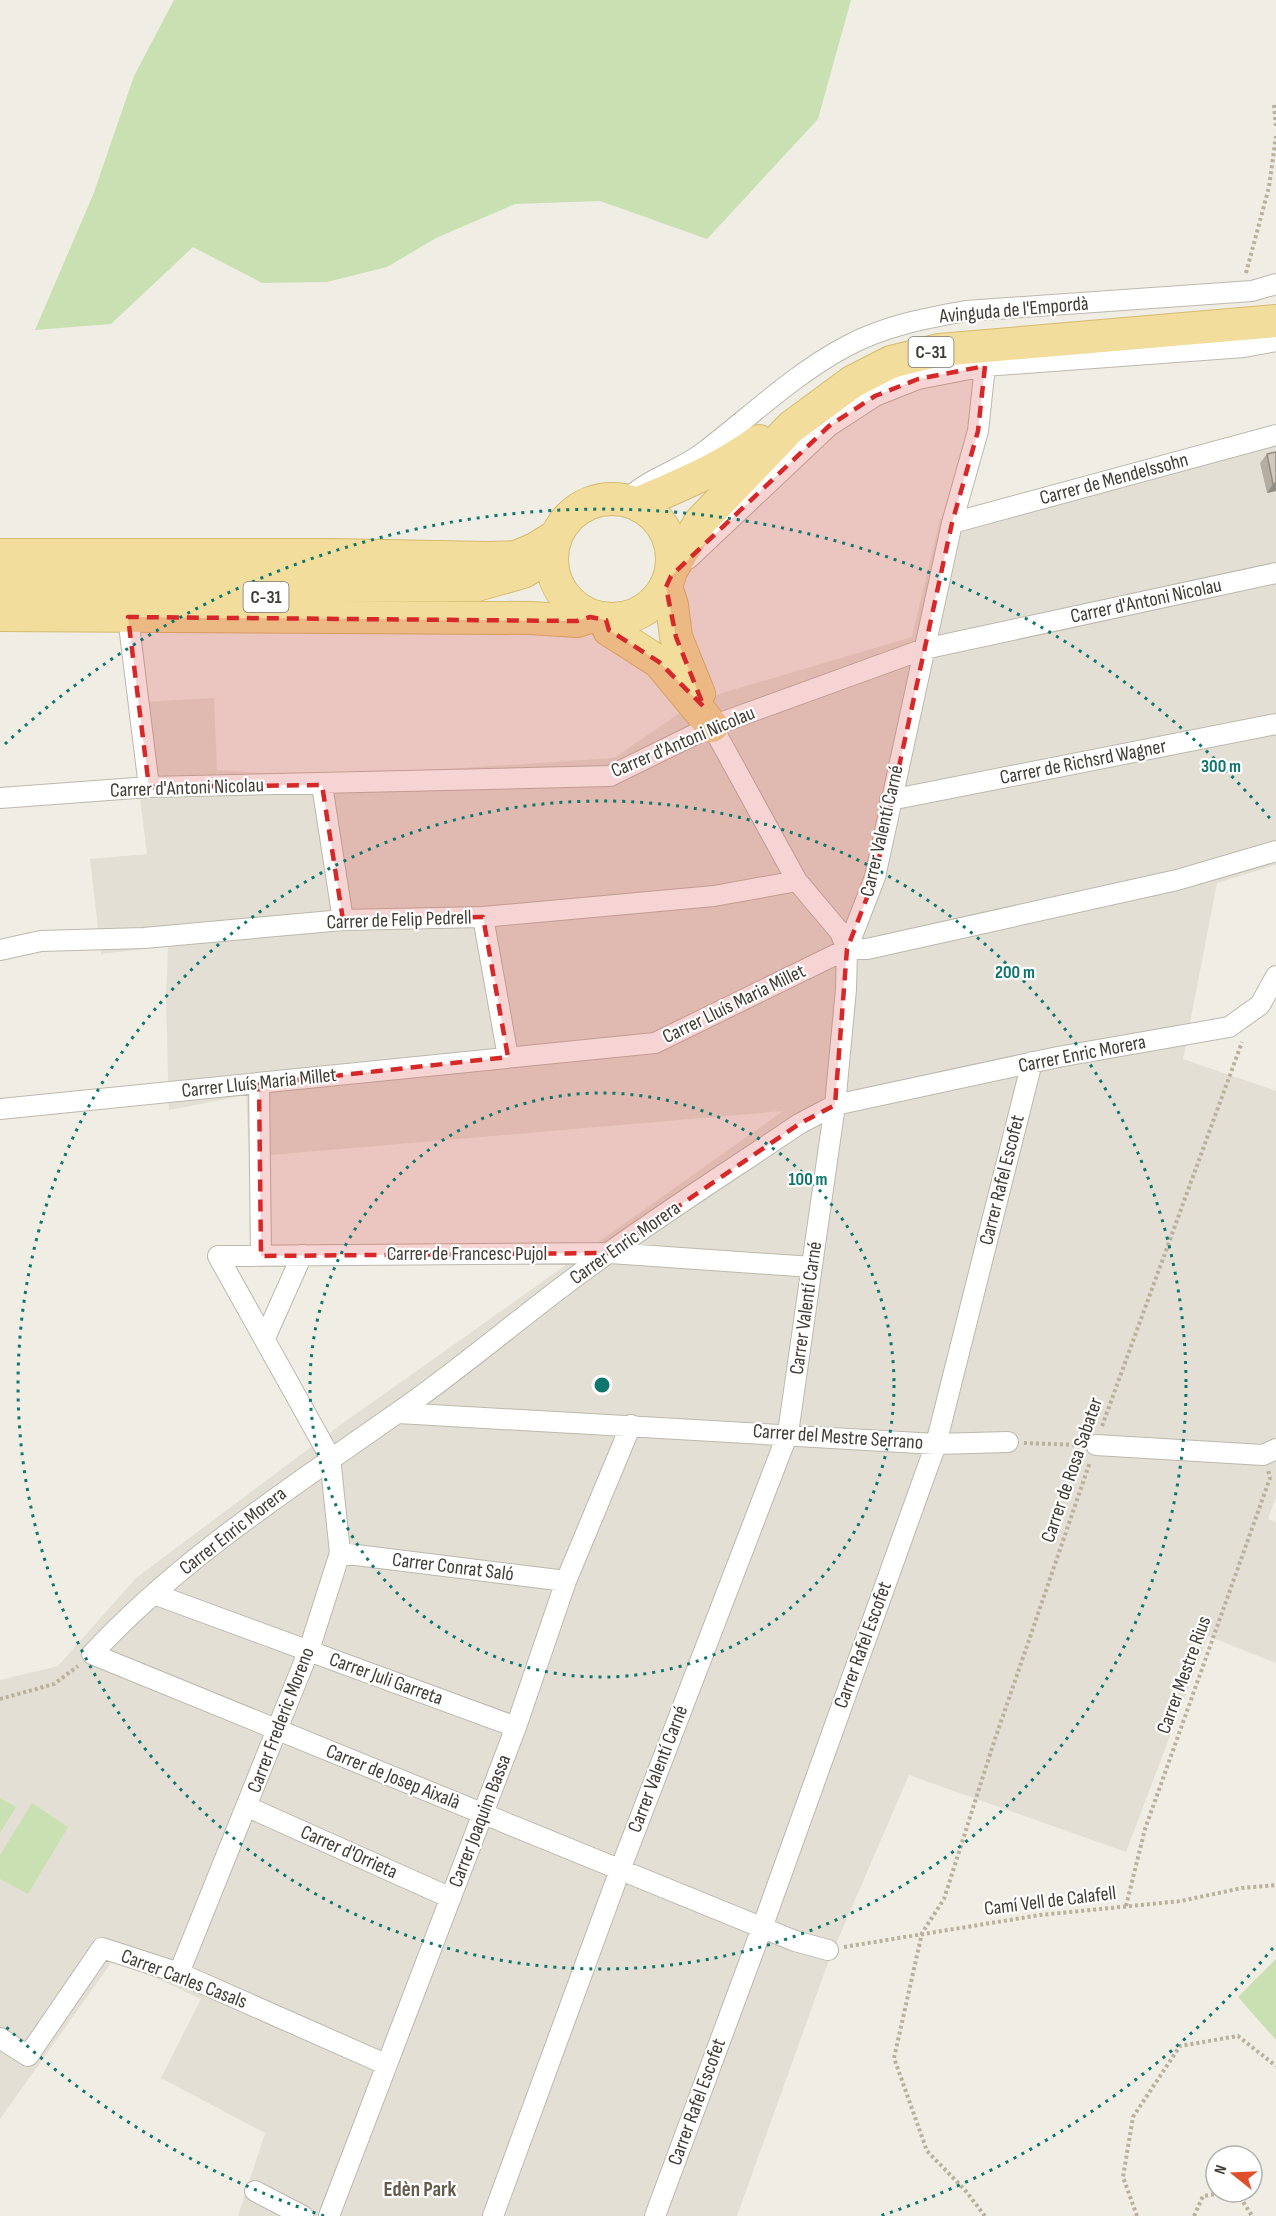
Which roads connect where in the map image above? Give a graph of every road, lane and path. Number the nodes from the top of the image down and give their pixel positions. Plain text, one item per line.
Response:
1 (1274, 105) dead end
2 (1276, 126) edge
3 (1276, 136) edge
4 (1276, 284) edge
5 (1242, 292) junction
6 (1276, 304) edge
7 (1276, 321) edge
8 (1276, 342) edge
9 (984, 366) junction
10 (1276, 435) edge
11 (632, 502) junction
12 (952, 523) junction
13 (554, 546) junction
14 (0, 555) edge
15 (1276, 573) edge
16 (670, 577) junction
17 (0, 585) edge
18 (0, 595) edge
19 (590, 614) junction
20 (0, 615) edge
21 (128, 617) junction
22 (924, 648) junction
23 (1276, 724) edge
24 (712, 726) junction
25 (322, 785) junction
26 (149, 787) junction
27 (0, 798) edge
28 (890, 800) junction
29 (1276, 851) edge
30 (797, 881) junction
31 (483, 917) junction
32 (343, 920) junction
33 (0, 950) edge
34 (847, 950) junction
35 (1276, 976) edge
36 (1246, 1015) junction
37 (508, 1057) junction
38 (1032, 1062) junction
39 (259, 1084) junction
40 (835, 1105) junction
41 (0, 1109) edge
42 (610, 1253) junction
43 (302, 1255) junction
44 (261, 1256) junction
45 (812, 1267) junction
46 (265, 1338) junction
47 (398, 1413) junction
48 (631, 1425) junction
49 (788, 1433) junction
50 (1008, 1442) joint
51 (936, 1444) junction
52 (1096, 1445) junction
53 (1269, 1452) edge
54 (330, 1457) junction
55 (340, 1553) junction
56 (566, 1581) junction
57 (154, 1594) junction
58 (309, 1650) junction
59 (92, 1654) junction
60 (0, 1699) edge
61 (516, 1727) junction
62 (277, 1730) junction
63 (248, 1807) junction
64 (483, 1814) junction
65 (620, 1870) junction
66 (1276, 1885) edge
67 (451, 1898) junction
68 (1126, 1906) junction
69 (762, 1928) junction
70 (922, 1933) junction
71 (828, 1950) joint
72 (179, 1973) junction
73 (0, 2038) edge
74 (385, 2064) junction
75 (1276, 2066) edge
76 (255, 2192) dead end
77 (1204, 2196) edge
78 (303, 2216) edge
79 (329, 2216) edge
80 (493, 2216) edge
81 (654, 2216) edge
82 (985, 2216) edge
83 (1137, 2216) edge
84 (1194, 2216) edge

1 - 2 path
3 - 5 path
4 - 5 street, Avinguda de l'Empordà
5 - 11 street, Avinguda de l'Empordà
6 - 11 main road, C-31
7 - 16 main road, C-31
8 - 9 street
9 - 12 street, Carrer Valentí Carné
9 - 16 street
10 - 12 street, Carrer de Mendelssohn
11 - 13 main road, C-31
11 - 16 main road
12 - 22 street, Carrer Valentí Carné
13 - 14 main road
13 - 17 main road, C-31
13 - 19 main road
15 - 22 street, Carrer d'Antoni Nicolau
16 - 19 main road, C-31
16 - 24 main road
18 - 19 main road, C-31
19 - 21 main road
19 - 24 main road
20 - 21 main road
21 - 26 street
22 - 24 street, Carrer d'Antoni Nicolau
22 - 28 street, Carrer Valentí Carné
23 - 28 street, Carrer de Richsrd Wagner
24 - 25 street, Carrer d'Antoni Nicolau
24 - 30 street
25 - 26 street, Carrer d'Antoni Nicolau
25 - 32 street
26 - 27 street, Carrer d'Antoni Nicolau
28 - 34 street, Carrer Valentí Carné
29 - 34 street, Carrer Lluís Maria Millet
30 - 31 street, Carrer de Felip Pedrell
30 - 34 street
31 - 32 street, Carrer de Felip Pedrell
31 - 37 street
32 - 33 street, Carrer de Felip Pedrell
34 - 37 street, Carrer Lluís Maria Millet
34 - 40 street, Carrer Valentí Carné
35 - 36 street, Carrer Enric Morera
36 - 38 street, Carrer Enric Morera
36 - 52 path, Carrer de Rosa Sabater
37 - 39 street, Carrer Lluís Maria Millet
38 - 40 street, Carrer Enric Morera
38 - 51 street, Carrer Rafel Escofet
39 - 41 street, Carrer Lluís Maria Millet
39 - 44 street
40 - 42 street, Carrer Enric Morera
40 - 45 street, Carrer Valentí Carné
42 - 43 street, Carrer de Francesc Pujol
42 - 45 street, Carrer de Francesc Pujol
42 - 47 street, Carrer Enric Morera
43 - 44 street, Carrer de Francesc Pujol
43 - 46 street
44 - 46 street, Carrer de Francesc Pujol
45 - 49 street, Carrer Valentí Carné
46 - 54 street, Carrer de Francesc Pujol
47 - 48 street, Carrer del Mestre Serrano
47 - 54 street, Carrer Enric Morera
48 - 49 street, Carrer del Mestre Serrano
48 - 56 street, Carrer Joaquim Bassa
49 - 51 street, Carrer del Mestre Serrano
49 - 65 street, Carrer Valentí Carné
50 - 51 street, Carrer del Mestre Serrano
50 - 52 path
51 - 69 street, Carrer Rafel Escofet
52 - 53 street
52 - 70 path, Carrer de Rosa Sabater
53 - 68 path, Carrer Mestre Rius
54 - 55 street, Carrer Frederic Moreno
54 - 57 street, Carrer Enric Morera
55 - 56 street, Carrer Conrat Saló
55 - 58 street, Carrer Frederic Moreno
56 - 61 street, Carrer Joaquim Bassa
57 - 58 street, Carrer Juli Garreta
57 - 59 street, Carrer Enric Morera
58 - 61 street, Carrer Juli Garreta
58 - 62 street, Carrer Frederic Moreno
59 - 60 path
59 - 62 street, Carrer de Josep Aixalà
61 - 64 street, Carrer Joaquim Bassa
62 - 63 street, Carrer Frederic Moreno
62 - 64 street, Carrer de Josep Aixalà
63 - 67 street, Carrer d'Orrieta
63 - 72 street, Carrer Frederic Moreno
64 - 65 street, Carrer de Josep Aixalà
64 - 67 street, Carrer Joaquim Bassa
65 - 69 street, Carrer de Josep Aixalà
65 - 80 street, Carrer Valentí Carné
66 - 68 path, Camí Vell de Calafell
67 - 74 street, Carrer Joaquim Bassa
68 - 70 path, Camí Vell de Calafell
69 - 71 street, Carrer de Josep Aixalà
69 - 81 street, Carrer Rafel Escofet
70 - 71 path, Camí Vell de Calafell
70 - 82 path
72 - 73 street, Carrer Carles Casals
72 - 74 street, Carrer Carles Casals
74 - 79 street, Carrer Joaquim Bassa
75 - 83 path
76 - 78 street
77 - 84 path

